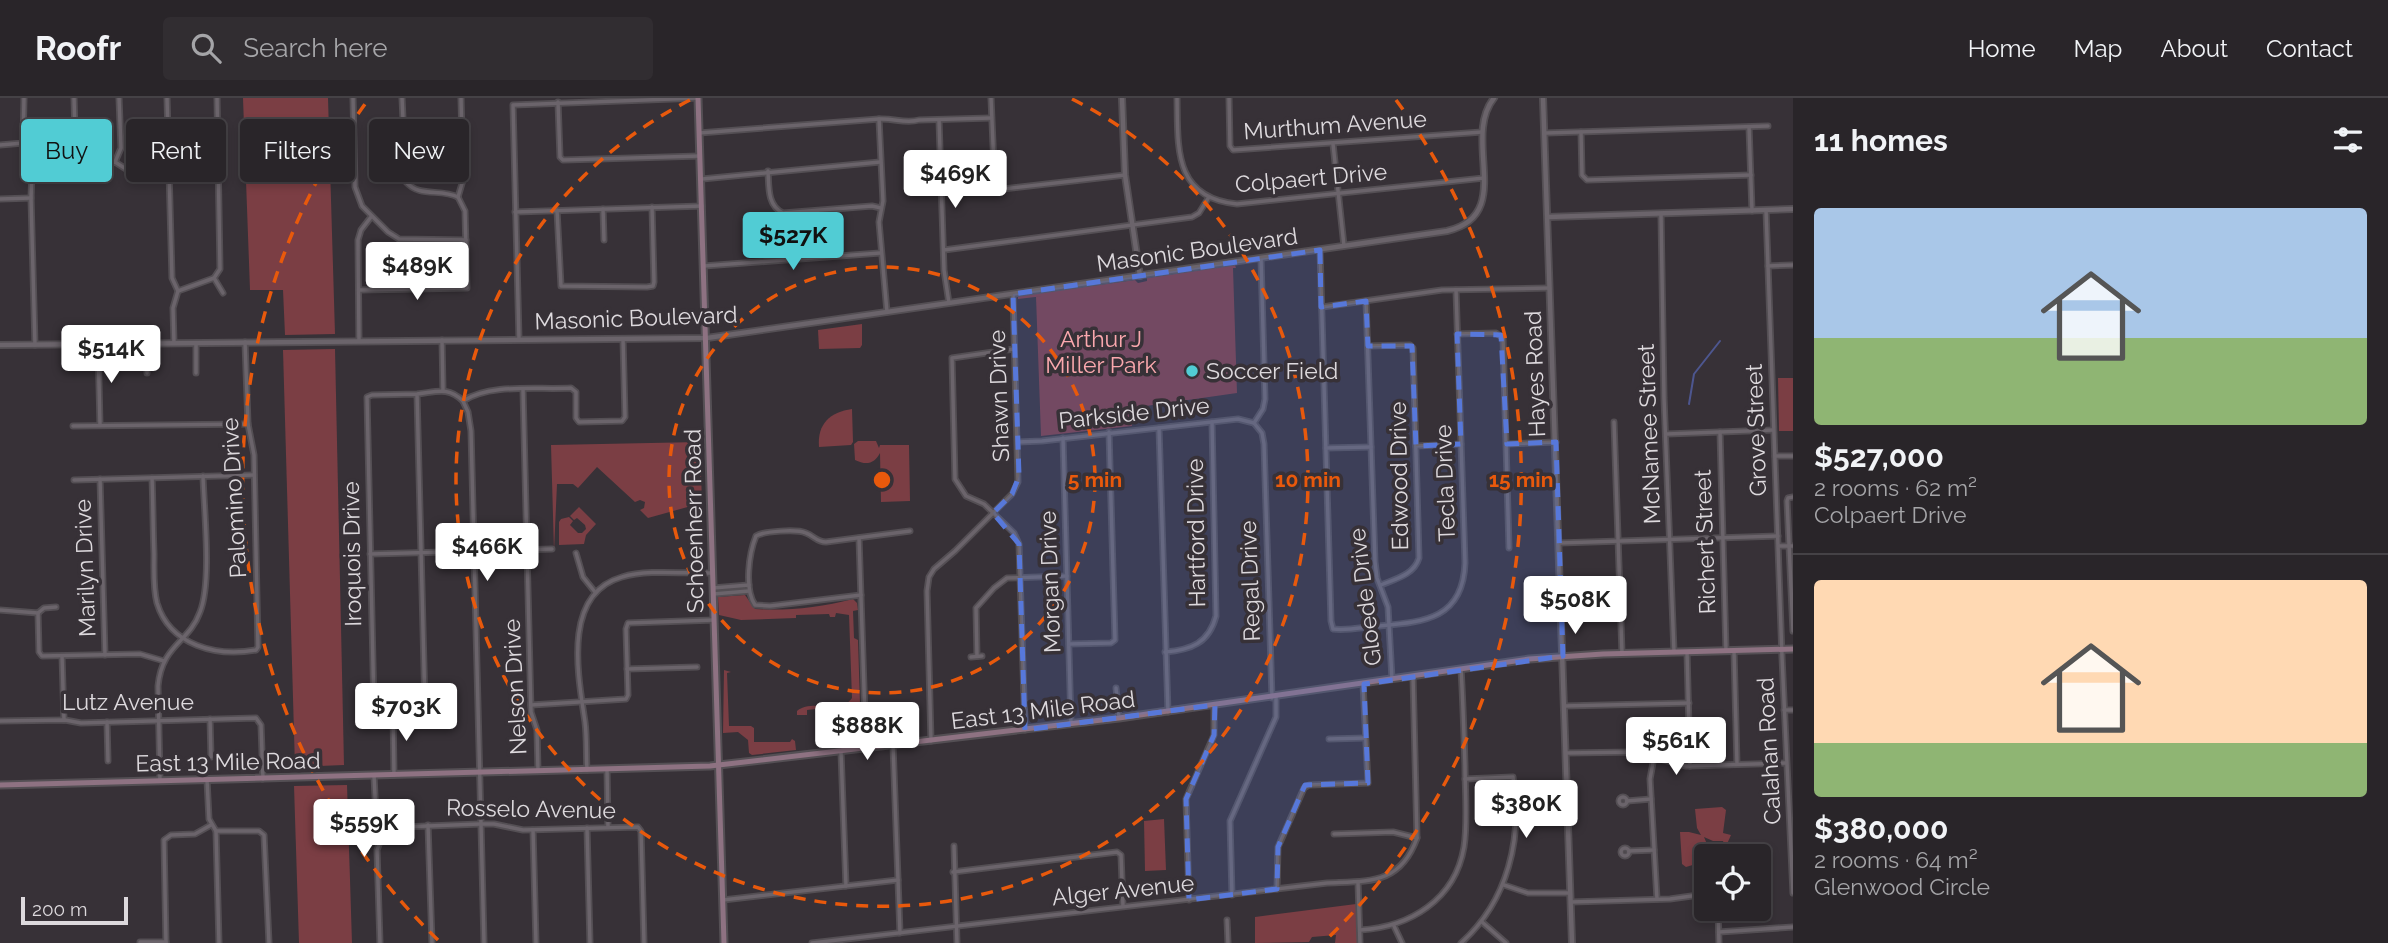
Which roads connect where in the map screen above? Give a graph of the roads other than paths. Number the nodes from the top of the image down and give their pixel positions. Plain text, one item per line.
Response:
1 (24, 98) edge
2 (74, 98) edge
3 (120, 98) edge
4 (167, 98) edge
5 (216, 98) edge
6 (353, 98) edge
7 (402, 98) edge
8 (461, 98) edge
9 (698, 98) edge
10 (990, 98) edge
11 (1122, 98) edge
12 (1177, 98) edge
13 (1229, 98) edge
14 (1543, 98) edge
15 (1490, 99) edge
16 (540, 101) edge
17 (558, 103) junction
18 (991, 118) junction
19 (75, 119) edge
20 (168, 119) edge
21 (879, 119) junction
22 (939, 120) junction
23 (1768, 126) dead end
24 (1749, 127) junction
25 (1482, 132) junction
26 (1581, 132) junction
27 (699, 133) junction
28 (1546, 133) junction
29 (1333, 143) junction
30 (0, 145) edge
31 (700, 156) junction
32 (115, 162) junction
33 (881, 162) junction
34 (112, 163) edge
35 (126, 168) edge
36 (768, 171) junction
37 (1125, 175) junction
38 (1751, 175) junction
39 (1484, 178) junction
40 (702, 179) junction
41 (32, 182) edge
42 (169, 182) edge
43 (1338, 194) junction
44 (457, 197) junction
45 (1209, 197) junction
46 (31, 198) junction
47 (0, 199) edge
48 (702, 206) junction
49 (652, 207) junction
50 (881, 208) junction
51 (603, 209) junction
52 (1793, 209) edge
53 (557, 210) junction
54 (1766, 210) junction
55 (1752, 211) junction
56 (515, 212) junction
57 (1661, 214) junction
58 (371, 217) junction
59 (1548, 217) junction
60 (1132, 226) junction
61 (467, 240) junction
62 (604, 240) dead end
63 (1344, 246) junction
64 (944, 250) junction
65 (1320, 250) junction
66 (880, 253) junction
67 (1261, 259) junction
68 (1793, 265) edge
69 (704, 266) junction
70 (1768, 266) junction
71 (1139, 276) junction
72 (214, 278) junction
73 (1549, 288) junction
74 (1455, 289) junction
75 (359, 290) junction
76 (178, 291) junction
77 (223, 293) dead end
78 (1013, 294) junction
79 (1366, 301) junction
80 (949, 303) junction
81 (1322, 307) junction
82 (887, 312) junction
83 (1457, 334) junction
84 (707, 338) junction
85 (623, 339) junction
86 (442, 340) junction
87 (519, 340) junction
88 (359, 341) junction
89 (245, 342) junction
90 (196, 343) junction
91 (98, 344) junction
92 (147, 344) junction
93 (174, 344) junction
94 (0, 345) edge
95 (35, 345) junction
96 (1368, 346) junction
97 (1015, 349) junction
98 (147, 373) dead end
99 (196, 373) dead end
100 (443, 390) junction
101 (523, 390) junction
102 (417, 394) junction
103 (463, 401) junction
104 (1212, 422) junction
105 (1614, 422) dead end
106 (1254, 423) junction
107 (248, 424) junction
108 (100, 425) junction
109 (73, 426) dead end
110 (1159, 428) junction
111 (1773, 430) junction
112 (1109, 432) junction
113 (1720, 432) junction
114 (1667, 434) junction
115 (1063, 438) junction
116 (1018, 442) junction
117 (1556, 442) junction
118 (1461, 444) junction
119 (1507, 444) junction
120 (1416, 446) junction
121 (1371, 447) junction
122 (1326, 448) junction
123 (1774, 456) junction
124 (1793, 456) edge
125 (254, 475) junction
126 (203, 476) junction
127 (152, 478) junction
128 (100, 479) junction
129 (74, 480) dead end
130 (1791, 498) edge
131 (993, 513) junction
132 (910, 531) dead end
133 (1778, 536) junction
134 (859, 538) junction
135 (1723, 538) junction
136 (1670, 540) junction
137 (1618, 542) junction
138 (1559, 543) junction
139 (1779, 546) junction
140 (1791, 546) edge
141 (1509, 548) dead end
142 (552, 549) dead end
143 (527, 550) junction
144 (474, 551) junction
145 (421, 552) junction
146 (576, 553) dead end
147 (370, 554) junction
148 (713, 573) junction
149 (1067, 576) junction
150 (1021, 577) junction
151 (749, 585) junction
152 (1381, 585) junction
153 (713, 591) junction
154 (750, 591) junction
155 (595, 592) junction
156 (1792, 593) edge
157 (861, 595) junction
158 (56, 607) dead end
159 (0, 610) edge
160 (38, 613) junction
161 (713, 620) junction
162 (1390, 625) junction
163 (1793, 631) edge
164 (181, 638) junction
165 (1069, 644) junction
166 (1782, 649) junction
167 (1793, 649) edge
168 (1726, 651) junction
169 (1734, 651) junction
170 (1674, 652) junction
171 (1687, 652) junction
172 (1166, 653) junction
173 (1622, 653) junction
174 (105, 655) junction
175 (62, 656) junction
176 (977, 656) dead end
177 (1563, 656) junction
178 (164, 661) junction
179 (697, 667) dead end
180 (627, 669) junction
181 (1461, 669) junction
182 (1413, 676) junction
183 (1392, 680) junction
184 (1363, 684) junction
185 (1116, 688) dead end
186 (1274, 697) junction
187 (581, 703) junction
188 (1689, 703) junction
189 (531, 705) junction
190 (1214, 705) junction
191 (1564, 706) junction
192 (1784, 710) junction
193 (1793, 710) edge
194 (393, 711) junction
195 (1168, 712) junction
196 (1119, 718) junction
197 (210, 719) junction
198 (64, 720) junction
199 (0, 721) edge
200 (158, 721) junction
201 (107, 722) junction
202 (1071, 724) junction
203 (1025, 730) junction
204 (1366, 738) junction
205 (1329, 740) dead end
206 (931, 741) junction
207 (893, 745) junction
208 (866, 749) junction
209 (841, 752) junction
210 (1566, 753) junction
211 (211, 757) dead end
212 (1654, 757) junction
213 (108, 761) dead end
214 (1786, 763) junction
215 (1737, 764) junction
216 (717, 765) junction
217 (1690, 766) junction
218 (607, 769) junction
219 (587, 770) junction
220 (538, 771) junction
221 (479, 773) junction
222 (394, 775) junction
223 (374, 776) junction
224 (262, 779) junction
225 (1465, 779) junction
226 (207, 780) junction
227 (160, 781) junction
228 (0, 785) edge
229 (1651, 799) junction
230 (1627, 800) dead end
231 (480, 824) junction
232 (211, 825) junction
233 (428, 825) junction
234 (587, 828) junction
235 (608, 828) junction
236 (533, 830) junction
237 (216, 831) junction
238 (383, 834) junction
239 (1334, 834) dead end
240 (1416, 838) junction
241 (954, 846) dead end
242 (1654, 850) junction
243 (1629, 851) dead end
244 (953, 872) junction
245 (898, 880) junction
246 (1358, 882) junction
247 (846, 886) junction
248 (1504, 886) junction
249 (1277, 889) junction
250 (1570, 893) junction
251 (1793, 893) edge
252 (1232, 895) junction
253 (1694, 895) edge
254 (1657, 899) junction
255 (723, 900) junction
256 (1189, 900) junction
257 (1570, 902) junction
258 (1122, 907) junction
259 (1227, 920) dead end
260 (1719, 921) edge
261 (1482, 922) junction
262 (1394, 926) junction
263 (956, 927) junction
264 (1793, 927) edge
265 (1360, 930) junction
266 (1719, 932) junction
267 (900, 933) junction
268 (140, 942) edge
269 (166, 942) edge
270 (219, 943) edge
271 (269, 943) edge
272 (380, 943) edge
273 (432, 943) edge
274 (484, 943) edge
275 (536, 943) edge
276 (590, 943) edge
277 (644, 943) edge
278 (724, 943) edge
279 (812, 943) edge
280 (957, 943) edge
281 (1228, 943) edge
282 (1360, 943) edge
283 (1402, 943) edge
284 (1461, 943) edge
285 (1506, 943) edge
286 (1572, 943) edge
287 (1719, 943) edge

1 - 30 street
2 - 19 street
3 - 32 street
4 - 20 street
5 - 72 street
6 - 58 street
7 - 44 street
8 - 44 street
9 - 17 street
9 - 27 main road, Schoenherr Road
10 - 18 street
11 - 37 street
12 - 45 street
13 - 29 street, Murthum Avenue
14 - 28 street, Hayes Road
15 - 25 street, Masonic Boulevard
16 - 17 street
16 - 56 street
17 - 31 street
18 - 22 street
18 - 37 street
21 - 22 street
21 - 27 street
21 - 33 street
22 - 64 street
23 - 24 street
24 - 26 street
24 - 38 street
25 - 29 street, Murthum Avenue
25 - 39 street, Masonic Boulevard
26 - 28 street
26 - 38 street
27 - 31 main road, Schoenherr Road
28 - 59 street, Hayes Road
29 - 43 street
31 - 40 main road, Schoenherr Road
32 - 34 street
32 - 35 street
33 - 36 street
33 - 50 street
36 - 40 street
36 - 50 street
37 - 60 street
38 - 55 street
39 - 43 street, Colpaert Drive
39 - 63 street, Masonic Boulevard
40 - 48 main road, Schoenherr Road
41 - 46 street
42 - 76 street
43 - 45 street, Colpaert Drive
43 - 63 street
44 - 61 street
45 - 60 street, Colpaert Drive
46 - 47 street
46 - 95 street
48 - 49 street
48 - 69 main road, Schoenherr Road
49 - 51 street
49 - 53 street
50 - 66 street
51 - 53 street
51 - 62 street
52 - 54 street
53 - 56 street
54 - 55 street
54 - 70 street, Grove Street
55 - 57 street
56 - 87 street
57 - 59 street
57 - 114 street, McNamee Street
58 - 61 street
58 - 75 street
59 - 73 street, Hayes Road
60 - 64 street, Colpaert Drive
60 - 71 street
61 - 75 street
63 - 65 street, Masonic Boulevard
64 - 80 street
65 - 67 street, Masonic Boulevard
65 - 81 street
66 - 69 street
66 - 82 street
67 - 71 street, Masonic Boulevard
67 - 106 street
68 - 70 street
69 - 84 main road, Schoenherr Road
70 - 111 street, Grove Street
71 - 78 street, Masonic Boulevard
72 - 76 street
72 - 77 street
73 - 74 street
73 - 117 street, Hayes Road
74 - 79 street
74 - 83 street, Tecla Drive
75 - 88 street
76 - 93 street
78 - 80 street, Masonic Boulevard
78 - 97 street, Shawn Drive
79 - 81 street
79 - 96 street, Gloede Drive
80 - 82 street, Masonic Boulevard
81 - 122 street
82 - 84 street, Masonic Boulevard
83 - 118 street, Tecla Drive
83 - 119 street
84 - 85 street, Masonic Boulevard
84 - 148 main road, Schoenherr Road
85 - 87 street, Masonic Boulevard
85 - 101 street
86 - 87 street, Masonic Boulevard
86 - 88 street, Masonic Boulevard
86 - 100 street
88 - 89 street, Masonic Boulevard
89 - 90 street, Masonic Boulevard
89 - 107 street, Palomino Drive
90 - 93 street, Masonic Boulevard
90 - 99 street
91 - 92 street, Masonic Boulevard
91 - 95 street, Masonic Boulevard
91 - 108 street
92 - 93 street, Masonic Boulevard
92 - 98 street
94 - 95 street, Masonic Boulevard
96 - 120 street, Edwood Drive
96 - 121 street, Gloede Drive
97 - 116 street, Shawn Drive
97 - 131 street
100 - 102 street
100 - 103 street
101 - 103 street
101 - 143 street, Nelson Drive
102 - 145 street
102 - 147 street, Iroquois Drive
103 - 144 street
104 - 106 street, Parkside Drive
104 - 110 street, Parkside Drive
104 - 172 street, Hartford Drive
105 - 137 street
106 - 186 street, Regal Drive
107 - 108 street
107 - 125 street, Palomino Drive
108 - 109 street
110 - 112 street, Parkside Drive
110 - 172 street
111 - 113 street
111 - 123 street, Grove Street
112 - 115 street, Parkside Drive
112 - 165 street
113 - 114 street
113 - 135 street, Richert Street
114 - 136 street, McNamee Street
115 - 116 street, Parkside Drive
115 - 149 street, Morgan Drive
116 - 131 street, Shawn Drive
117 - 119 street
117 - 138 street, Hayes Road
118 - 120 street
118 - 162 street, Tecla Drive
119 - 141 street
120 - 152 street, Edwood Drive
121 - 122 street
121 - 152 street, Gloede Drive
122 - 162 street
123 - 124 street
123 - 133 street, Grove Street
125 - 126 street
125 - 164 street, Palomino Drive
126 - 127 street
126 - 164 street
127 - 128 street
127 - 164 street
128 - 129 street
128 - 174 street, Marilyn Drive
130 - 140 street, Grove Street
131 - 150 street
131 - 206 street, Shawn Drive
132 - 134 street
133 - 135 street
133 - 139 street, Grove Street
134 - 151 street
134 - 157 street
135 - 136 street
135 - 168 street, Richert Street
136 - 137 street
136 - 170 street, McNamee Street
137 - 138 street
137 - 173 street
138 - 177 street, Hayes Road
139 - 140 street
139 - 166 street, Grove Street
140 - 156 street, Grove Street
142 - 143 street
143 - 144 street
143 - 189 street, Nelson Drive
144 - 145 street
144 - 221 street
145 - 147 street
145 - 194 street
146 - 155 street
147 - 194 street, Iroquois Drive
148 - 153 main road, Schoenherr Road
148 - 155 street
149 - 150 street
149 - 165 street, Morgan Drive
150 - 176 street
150 - 203 street
151 - 153 street
151 - 154 street
152 - 162 street, Gloede Drive
153 - 154 street
153 - 161 main road, Schoenherr Road
154 - 157 street
155 - 187 street
156 - 163 street, Grove Street
157 - 208 street
158 - 160 street
159 - 160 street
160 - 175 street
161 - 180 street
161 - 216 main road, Schoenherr Road
162 - 183 street, Gloede Drive
164 - 178 street
165 - 202 street, Morgan Drive
166 - 167 main road, East 13 Mile Road
166 - 169 main road, East 13 Mile Road
166 - 192 street, Calahan Road
168 - 169 main road, East 13 Mile Road
168 - 171 main road, East 13 Mile Road
169 - 215 street
170 - 171 main road, East 13 Mile Road
170 - 173 main road, East 13 Mile Road
171 - 188 street
172 - 195 street
173 - 177 main road, East 13 Mile Road
174 - 175 street
174 - 178 street
175 - 198 street
177 - 181 main road, East 13 Mile Road
177 - 191 street, Hayes Road
178 - 200 street
179 - 180 street
180 - 187 street
181 - 182 main road, East 13 Mile Road
181 - 225 street
182 - 183 main road, East 13 Mile Road
182 - 240 street
183 - 184 main road, East 13 Mile Road
184 - 186 main road, East 13 Mile Road
184 - 204 street
185 - 196 street
186 - 190 main road, East 13 Mile Road
186 - 252 street, Regal Drive
187 - 189 street
187 - 219 street
188 - 191 street
188 - 217 street
189 - 220 street, Nelson Drive
190 - 195 main road, East 13 Mile Road
190 - 256 street
191 - 210 street, Hayes Road
192 - 193 street
192 - 214 street, Calahan Road
194 - 222 street
195 - 196 main road, East 13 Mile Road
196 - 202 main road, East 13 Mile Road
197 - 200 street, Lutz Avenue
197 - 211 street
197 - 224 street, Lutz Avenue
198 - 199 street, Lutz Avenue
198 - 201 street, Lutz Avenue
200 - 201 street, Lutz Avenue
200 - 227 street
201 - 213 street
202 - 203 main road, East 13 Mile Road
203 - 206 main road, East 13 Mile Road
204 - 205 street
204 - 249 street
206 - 207 main road, East 13 Mile Road
207 - 208 main road, East 13 Mile Road
207 - 245 street
208 - 209 main road, East 13 Mile Road
209 - 216 main road, East 13 Mile Road
209 - 247 street
210 - 212 street
210 - 250 street, Hayes Road
212 - 217 street
212 - 229 street
214 - 215 street
214 - 251 street, Calahan Road
215 - 217 street
216 - 218 main road, East 13 Mile Road
216 - 255 main road, Schoenherr Road
218 - 219 main road, East 13 Mile Road
218 - 235 street
219 - 220 main road, East 13 Mile Road
220 - 221 main road, East 13 Mile Road
221 - 222 main road, East 13 Mile Road
221 - 231 street
222 - 223 main road, East 13 Mile Road
223 - 224 main road, East 13 Mile Road
223 - 238 street
224 - 226 main road, East 13 Mile Road
225 - 248 street
225 - 262 street
226 - 227 main road, East 13 Mile Road
226 - 232 street
227 - 228 main road, East 13 Mile Road
229 - 230 street
229 - 242 street
231 - 233 street, Rosselo Avenue
231 - 236 street, Rosselo Avenue
231 - 274 street
232 - 237 street
232 - 269 street
233 - 238 street, Rosselo Avenue
233 - 273 street
234 - 235 street, Rosselo Avenue
234 - 236 street, Rosselo Avenue
234 - 276 street
235 - 277 street, Rosselo Avenue
236 - 275 street
237 - 270 street
237 - 271 street
238 - 272 street
239 - 240 street
240 - 246 street, Alger Avenue
241 - 244 street
242 - 243 street
242 - 254 street
244 - 258 street
244 - 263 street
245 - 247 street
245 - 267 street
246 - 249 street, Alger Avenue
246 - 265 street
247 - 255 street
248 - 250 street
248 - 261 street
249 - 252 street, Alger Avenue
250 - 257 street, Hayes Road
252 - 256 street, Alger Avenue
253 - 254 street
254 - 257 street
255 - 278 main road, Schoenherr Road
256 - 258 street, Alger Avenue
257 - 286 street, Hayes Road
258 - 263 street, Alger Avenue
259 - 281 street
260 - 266 street
261 - 284 street
261 - 285 street
262 - 265 street
262 - 283 street
263 - 267 street, Alger Avenue
263 - 280 street
264 - 266 street
265 - 282 street
266 - 287 street
267 - 279 street, Alger Avenue
268 - 269 street

